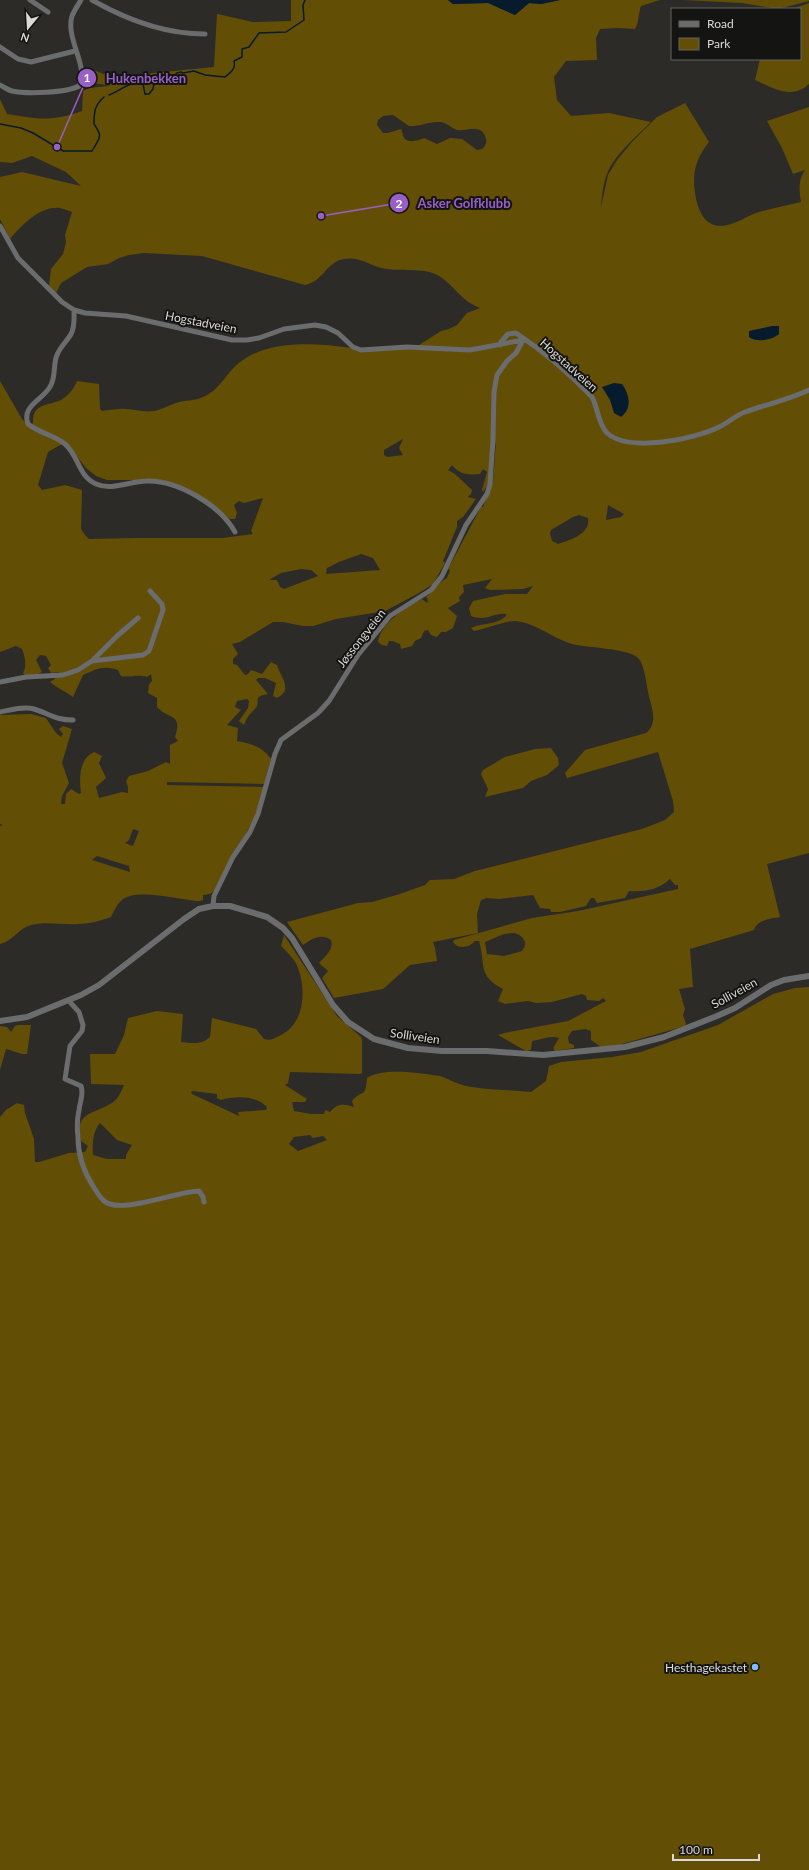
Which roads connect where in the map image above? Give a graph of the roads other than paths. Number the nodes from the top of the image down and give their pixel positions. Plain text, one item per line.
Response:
1 (30, 0) edge
2 (81, 0) edge
3 (92, 0) edge
4 (48, 12) dead end
5 (205, 34) dead end
6 (0, 47) edge
7 (75, 51) junction
8 (0, 86) edge
9 (0, 226) edge
10 (74, 310) junction
11 (523, 340) junction
12 (809, 390) edge
13 (235, 532) dead end
14 (150, 591) dead end
15 (138, 618) dead end
16 (92, 661) junction
17 (0, 682) edge
18 (0, 712) edge
19 (74, 720) dead end
20 (213, 906) junction
21 (809, 976) edge
22 (68, 1001) junction
23 (0, 1021) edge
24 (204, 1202) dead end

1 - 4 street
2 - 7 street
3 - 5 street
6 - 7 street
7 - 8 street
9 - 10 street, Hogstadveien
10 - 11 street, Hogstadveien
10 - 13 street
11 - 12 street, Hogstadveien
11 - 20 street, Jøssongveien
14 - 16 street
15 - 16 street
16 - 17 street
18 - 19 street
20 - 21 street, Solliveien
20 - 22 street, Solliveien
22 - 23 street, Solliveien
22 - 24 street

